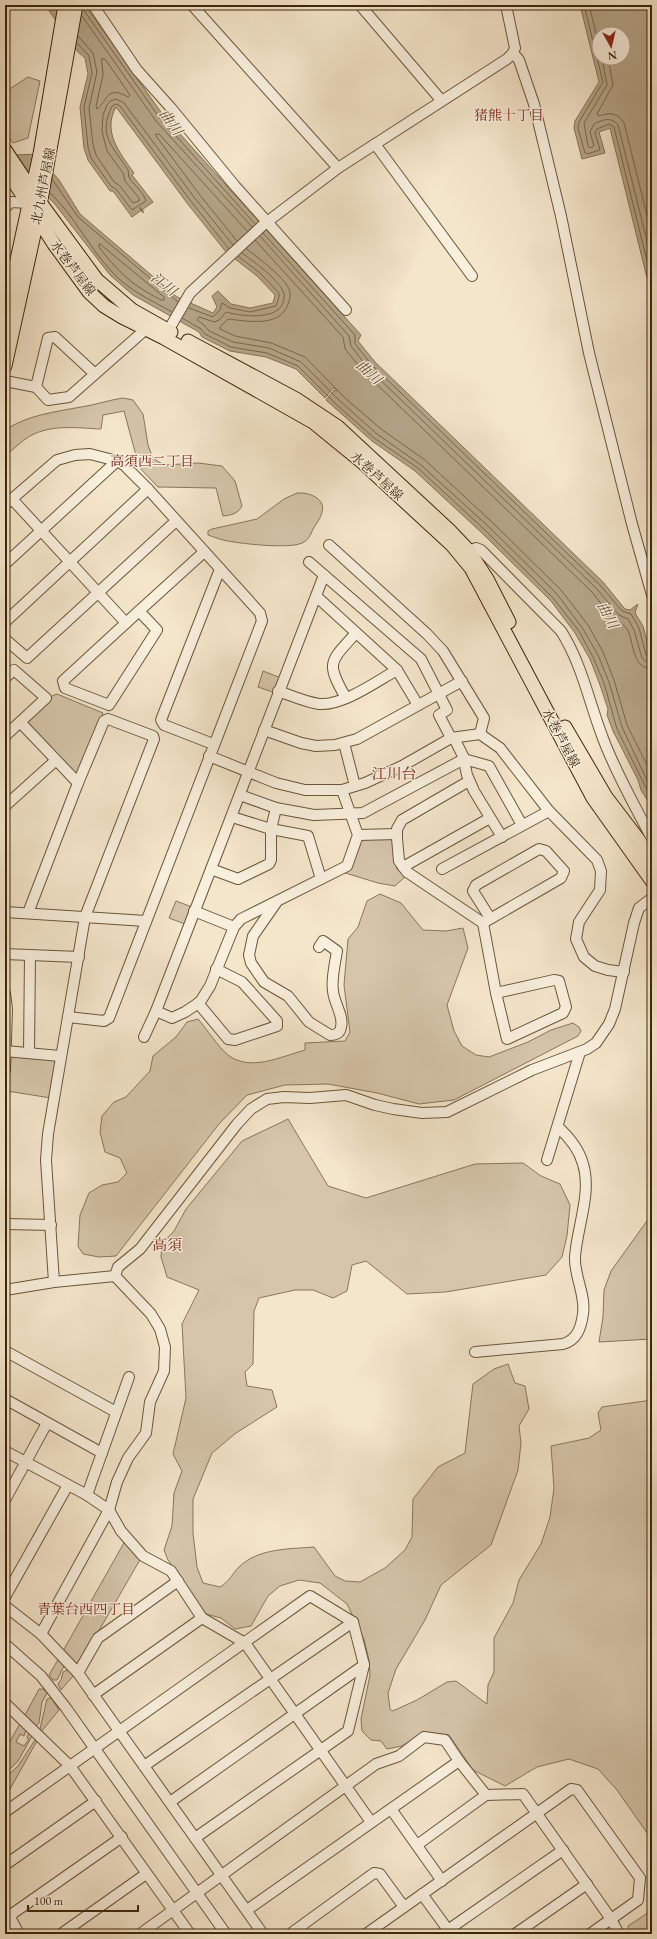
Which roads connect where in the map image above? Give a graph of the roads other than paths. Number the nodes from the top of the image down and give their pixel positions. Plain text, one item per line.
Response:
1 (65, 5) edge
2 (76, 5) edge
3 (93, 5) edge
4 (192, 5) edge
5 (360, 5) edge
6 (506, 5) edge
7 (63, 42) junction
8 (513, 53) junction
9 (441, 100) junction
10 (375, 144) junction
11 (338, 168) junction
12 (23, 180) edge
13 (5, 208) edge
14 (38, 216) junction
15 (265, 224) junction
16 (472, 276) dead end
17 (346, 310) dead end
18 (5, 315) edge
19 (170, 327) junction
20 (146, 329) junction
21 (5, 366) edge
22 (95, 374) junction
23 (5, 381) edge
24 (36, 387) junction
25 (117, 461) junction
26 (148, 489) junction
27 (9, 502) edge
28 (176, 521) junction
29 (41, 531) junction
30 (329, 545) dead end
31 (469, 551) junction
32 (204, 552) junction
33 (70, 562) junction
34 (309, 562) dead end
35 (5, 564) edge
36 (220, 569) junction
37 (324, 575) junction
38 (651, 592) edge
39 (98, 593) junction
40 (316, 596) junction
41 (139, 612) junction
42 (5, 622) edge
43 (126, 623) junction
44 (356, 633) junction
45 (5, 640) edge
46 (397, 670) junction
47 (5, 678) edge
48 (462, 681) junction
49 (278, 691) junction
50 (439, 693) junction
51 (346, 698) junction
52 (418, 705) junction
53 (20, 722) junction
54 (264, 730) junction
55 (480, 734) junction
56 (5, 736) edge
57 (453, 738) junction
58 (344, 743) junction
59 (214, 744) junction
60 (209, 756) junction
61 (464, 758) junction
62 (55, 761) junction
63 (248, 773) junction
64 (469, 780) junction
65 (78, 783) junction
66 (355, 786) junction
67 (342, 790) junction
68 (240, 795) junction
69 (5, 806) edge
70 (276, 808) junction
71 (548, 811) junction
72 (350, 814) junction
73 (232, 817) junction
74 (490, 818) junction
75 (522, 825) junction
76 (271, 829) junction
77 (358, 834) junction
78 (397, 834) junction
79 (502, 837) junction
80 (652, 839) edge
81 (652, 861) edge
82 (403, 867) junction
83 (211, 869) junction
84 (442, 870) dead end
85 (321, 878) junction
86 (652, 881) edge
87 (652, 898) edge
88 (278, 902) junction
89 (194, 911) junction
90 (5, 912) edge
91 (28, 913) junction
92 (85, 917) junction
93 (146, 921) junction
94 (487, 921) junction
95 (234, 927) junction
96 (319, 947) dead end
97 (5, 954) edge
98 (30, 955) junction
99 (78, 957) junction
100 (216, 969) junction
101 (624, 972) junction
102 (5, 993) edge
103 (496, 994) junction
104 (198, 1003) junction
105 (156, 1011) junction
106 (68, 1017) junction
107 (144, 1037) dead end
108 (6, 1051) edge
109 (580, 1052) junction
110 (29, 1053) junction
111 (60, 1056) junction
112 (5, 1070) edge
113 (558, 1127) junction
114 (547, 1160) dead end
115 (5, 1224) edge
116 (51, 1225) junction
117 (115, 1276) junction
118 (54, 1282) junction
119 (5, 1290) edge
120 (475, 1352) dead end
121 (5, 1353) edge
122 (129, 1377) dead end
123 (5, 1399) edge
124 (116, 1412) junction
125 (47, 1423) junction
126 (5, 1451) edge
127 (102, 1453) junction
128 (26, 1462) junction
129 (68, 1485) junction
130 (87, 1495) junction
131 (5, 1500) edge
132 (109, 1510) junction
133 (178, 1581) junction
134 (5, 1598) edge
135 (5, 1606) edge
136 (202, 1618) junction
137 (352, 1622) junction
138 (41, 1634) junction
139 (245, 1643) junction
140 (5, 1644) edge
141 (364, 1665) junction
142 (78, 1674) junction
143 (270, 1678) junction
144 (93, 1695) junction
145 (5, 1703) edge
146 (296, 1714) junction
147 (120, 1732) junction
148 (94, 1749) junction
149 (321, 1749) junction
150 (459, 1761) junction
151 (70, 1766) junction
152 (144, 1766) junction
153 (346, 1785) junction
154 (486, 1795) junction
155 (96, 1801) junction
156 (170, 1802) junction
157 (390, 1809) junction
158 (5, 1812) edge
159 (538, 1813) junction
160 (371, 1822) junction
161 (122, 1837) junction
162 (195, 1838) junction
163 (416, 1845) junction
164 (563, 1850) junction
165 (5, 1865) edge
166 (146, 1874) junction
167 (220, 1875) junction
168 (442, 1881) junction
169 (587, 1884) junction
170 (196, 1893) junction
171 (422, 1894) junction
172 (404, 1908) junction
173 (247, 1910) junction
174 (174, 1911) junction
175 (611, 1919) junction
176 (447, 1933) edge
177 (19, 1934) edge
178 (61, 1934) edge
179 (140, 1934) edge
180 (190, 1934) edge
181 (226, 1934) edge
182 (263, 1934) edge
183 (290, 1934) edge
184 (366, 1934) edge
185 (515, 1934) edge
186 (590, 1934) edge
187 (618, 1934) edge

1 - 7 main road, 北九州芦屋線
2 - 7 main road, 北九州芦屋線
3 - 15 street
4 - 11 street
5 - 9 street
6 - 8 street
7 - 12 main road, 北九州芦屋線
8 - 9 street
8 - 38 street
9 - 10 street
10 - 11 street
10 - 16 street
11 - 15 street
12 - 13 street
12 - 14 main road, 北九州芦屋線
12 - 18 main road, 北九州芦屋線
12 - 19 main road, 水巻芦屋線
14 - 20 main road, 水巻芦屋線
14 - 21 main road, 北九州芦屋線
15 - 17 street
15 - 19 street
19 - 31 main road, 水巻芦屋線
20 - 22 street
20 - 86 main road, 水巻芦屋線
22 - 24 street
22 - 24 street
23 - 24 street
25 - 26 street
25 - 27 street
25 - 29 street
26 - 28 street
26 - 33 street
27 - 29 street
28 - 32 street
28 - 39 street
29 - 33 street
29 - 35 street
30 - 48 street
31 - 80 street
31 - 81 main road, 水巻芦屋線
32 - 36 street
32 - 41 street
33 - 39 street
33 - 42 street
34 - 37 street
36 - 59 street
36 - 59 street
37 - 40 street
37 - 50 street
39 - 43 street
39 - 45 street
40 - 44 street
40 - 49 street
41 - 43 street
41 - 43 street
44 - 46 street
44 - 51 street
46 - 51 street
46 - 52 street
47 - 53 street
48 - 50 street
48 - 55 street
49 - 51 street
49 - 54 street
50 - 52 street
50 - 57 street
52 - 58 street
53 - 56 street
53 - 62 street
54 - 58 street
54 - 63 street
55 - 57 street
55 - 71 street
57 - 61 street
57 - 66 street
58 - 66 street
59 - 60 street
60 - 63 street
60 - 93 street
61 - 64 street
61 - 72 street
61 - 75 street
62 - 65 street
62 - 69 street
63 - 67 street
63 - 68 street
64 - 74 street
64 - 78 street
65 - 91 street
65 - 92 street
66 - 67 street
67 - 72 street
68 - 70 street
68 - 73 street
70 - 72 street
70 - 76 street
71 - 75 street
71 - 101 street
72 - 77 street
73 - 76 street
73 - 83 street
74 - 79 street
74 - 82 street
75 - 79 street
76 - 83 street
76 - 85 street
77 - 78 street
77 - 85 street
78 - 82 street
79 - 84 street
82 - 94 street
83 - 89 street
85 - 88 street
87 - 101 street
88 - 95 street
88 - 96 street
89 - 95 street
89 - 105 street
90 - 91 street
91 - 92 street
92 - 93 street
92 - 99 street
93 - 106 street
94 - 94 street
94 - 103 street
95 - 100 street
97 - 98 street
98 - 99 street
98 - 110 street
99 - 106 street
100 - 104 street
100 - 104 street
101 - 109 street
102 - 108 street
103 - 103 street
104 - 105 street
105 - 107 street
106 - 111 street
108 - 110 street
108 - 112 street
109 - 113 street
109 - 117 street
110 - 111 street
111 - 116 street
113 - 114 street
113 - 120 street
115 - 116 street
116 - 118 street
117 - 118 street
117 - 132 street
118 - 119 street
121 - 124 street
122 - 124 street
123 - 125 street
124 - 127 street
125 - 127 street
125 - 128 street
126 - 128 street
127 - 130 street
128 - 129 street
128 - 131 street
129 - 130 street
129 - 134 street
130 - 132 street
132 - 133 street
132 - 138 street
133 - 136 street
133 - 142 street
135 - 138 street
136 - 139 street
136 - 144 street
137 - 139 street
137 - 141 street
137 - 143 street
138 - 142 street
139 - 143 street
139 - 147 street
140 - 148 street
141 - 146 street
141 - 149 street
142 - 144 street
143 - 146 street
143 - 152 street
144 - 147 street
145 - 151 street
146 - 149 street
146 - 156 street
147 - 148 street
147 - 152 street
148 - 151 street
148 - 170 street
149 - 153 street
149 - 162 street
150 - 153 street
150 - 154 street
150 - 157 street
151 - 155 street
151 - 158 street
152 - 156 street
153 - 160 street
153 - 167 street
154 - 159 street
154 - 163 street
155 - 161 street
155 - 165 street
156 - 162 street
157 - 160 street
157 - 163 street
159 - 164 street
159 - 168 street
159 - 175 street
160 - 173 street
161 - 166 street
161 - 177 street
162 - 167 street
163 - 168 street
164 - 169 street
164 - 176 street
166 - 174 street
166 - 178 street
167 - 170 street
167 - 173 street
168 - 171 street
169 - 175 street
169 - 185 street
170 - 174 street
170 - 181 street
171 - 172 street
171 - 176 street
172 - 183 street
172 - 184 street
173 - 182 street
174 - 179 street
174 - 180 street
175 - 186 street
175 - 187 street

